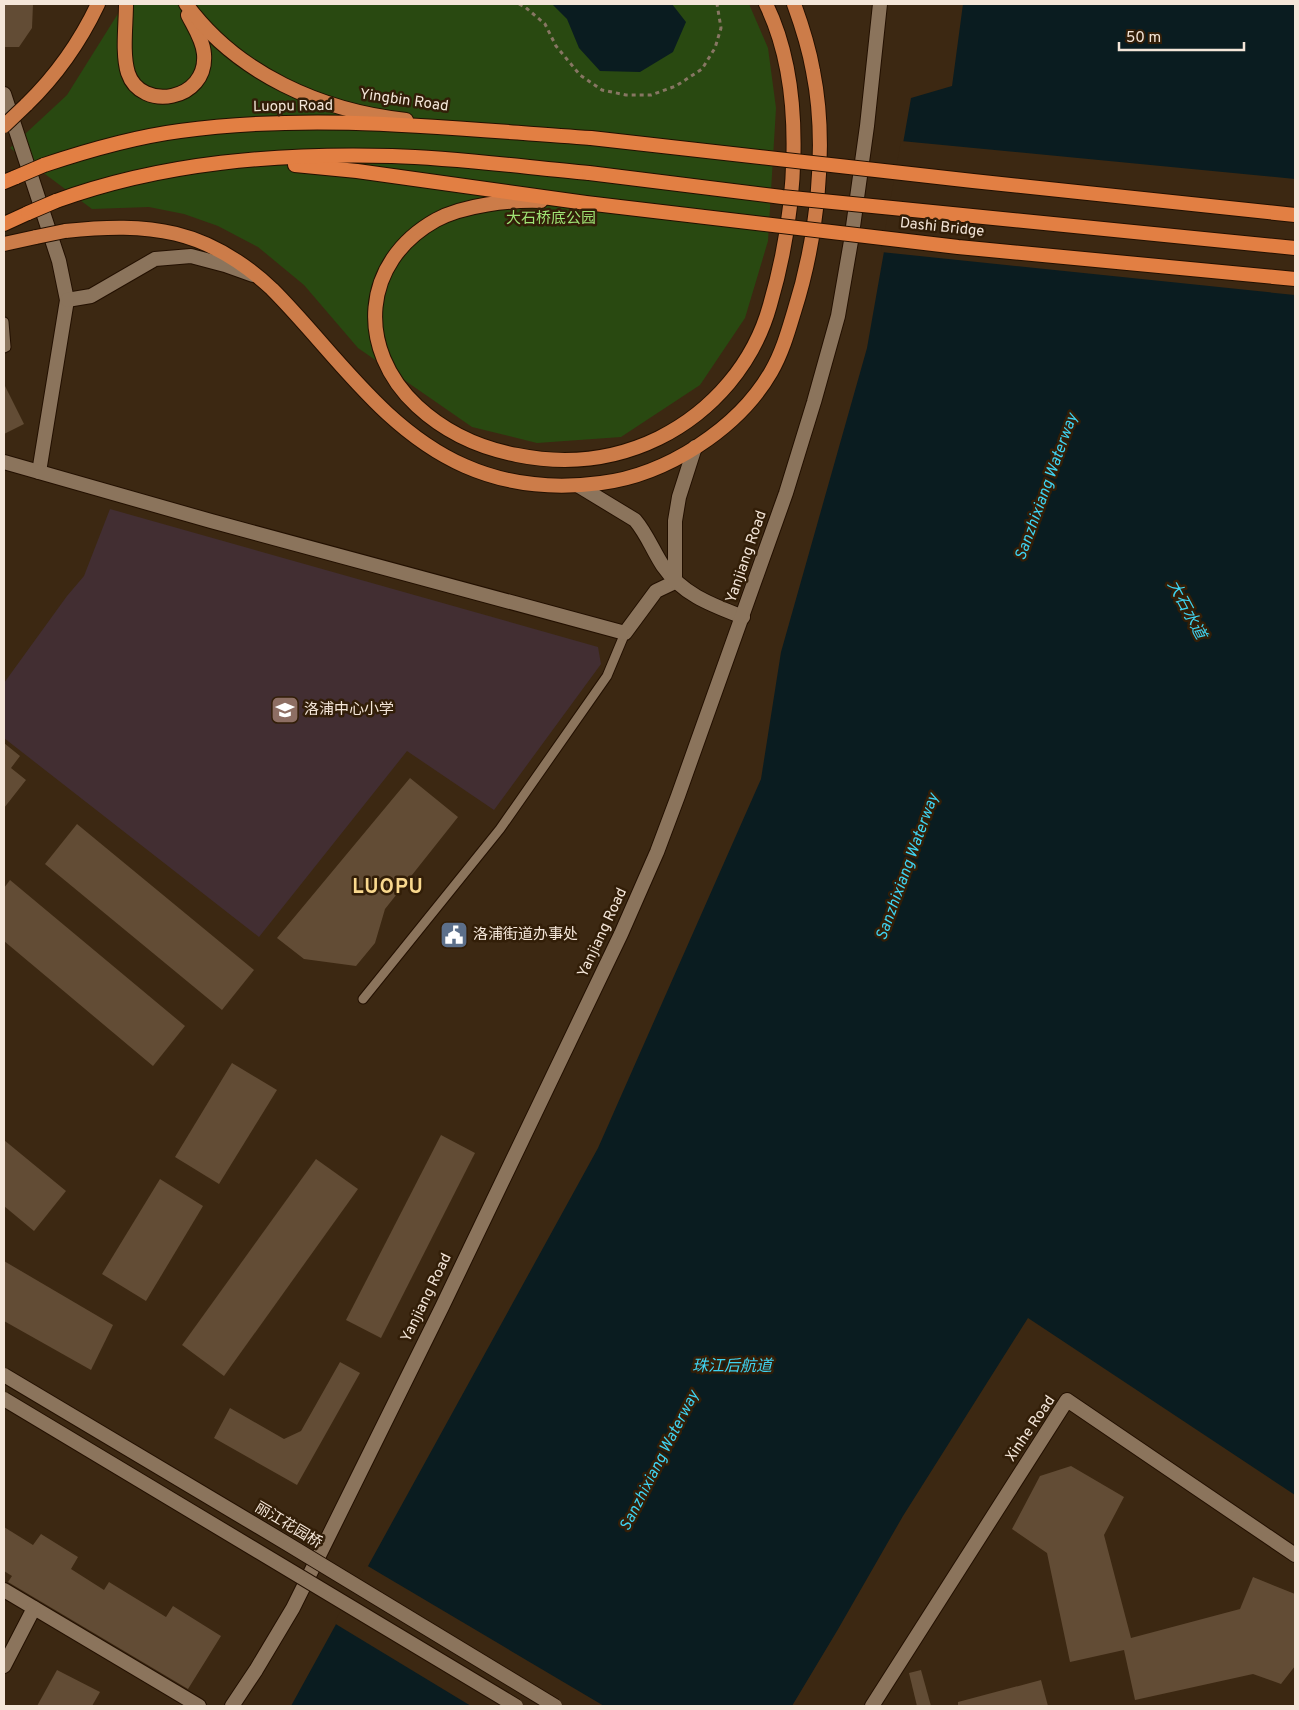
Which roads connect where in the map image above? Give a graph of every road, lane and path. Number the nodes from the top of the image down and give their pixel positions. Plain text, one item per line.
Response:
1 (98, 4) edge
2 (126, 4) edge
3 (185, 4) edge
4 (519, 4) edge
5 (717, 4) edge
6 (766, 4) edge
7 (794, 4) edge
8 (880, 4) edge
9 (4, 94) edge
10 (4, 126) edge
11 (591, 138) junction
12 (245, 160) junction
13 (10, 180) edge
14 (586, 203) junction
15 (1295, 215) edge
16 (4, 224) edge
17 (4, 244) edge
18 (1295, 248) edge
19 (260, 278) junction
20 (1295, 279) edge
21 (67, 300) junction
22 (4, 322) edge
23 (4, 348) edge
24 (695, 447) junction
25 (4, 462) edge
26 (39, 472) junction
27 (579, 486) junction
28 (676, 582) junction
29 (743, 617) junction
30 (625, 633) junction
31 (363, 999) dead end
32 (4, 1375) edge
33 (4, 1399) edge
34 (1295, 1555) edge
35 (4, 1590) edge
36 (34, 1608) junction
37 (4, 1666) edge
38 (231, 1705) edge
39 (199, 1706) edge
40 (516, 1706) edge
41 (555, 1706) edge
42 (872, 1706) edge

1 - 10 main road, bridge
2 - 3 main road
3 - 11 main road, Yingbin Road
4 - 5 path
6 - 14 main road
7 - 24 main road
8 - 29 street, Yanjiang Road
9 - 21 street
11 - 13 highway, Luopu Road, bridge
11 - 15 highway, bridge
12 - 14 highway
12 - 16 highway, bridge
12 - 18 highway, Dashi Bridge, bridge
14 - 20 highway, Dashi Bridge, bridge
17 - 19 main road, bridge
19 - 21 street
19 - 27 main road
21 - 26 street
22 - 23 lane
24 - 27 main road
24 - 28 street
25 - 26 street
26 - 30 street
27 - 28 street
28 - 29 street
28 - 30 street
29 - 38 street, Yanjiang Road
30 - 31 lane
32 - 41 street, 丽江花园桥, bridge
33 - 40 street, bridge
34 - 42 street, Xinhe Road
35 - 36 street
36 - 37 street
36 - 39 street

